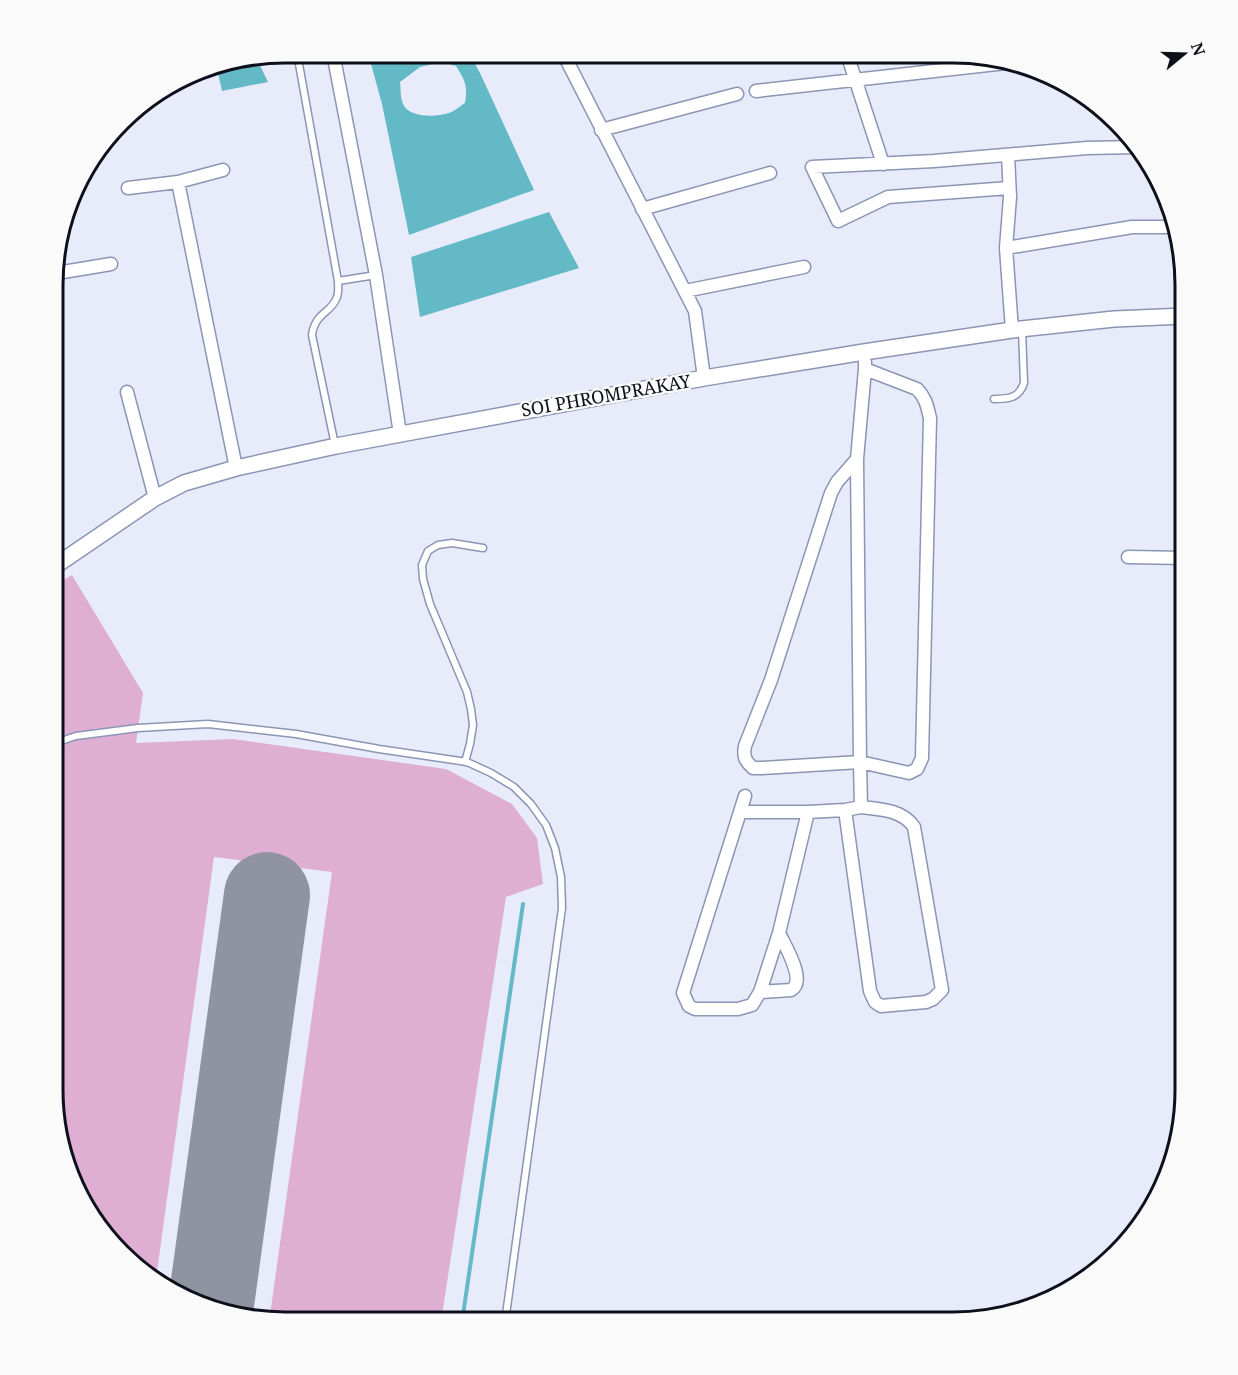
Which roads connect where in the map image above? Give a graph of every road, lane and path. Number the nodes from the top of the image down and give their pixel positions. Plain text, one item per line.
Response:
1 (299, 63) edge
2 (335, 63) edge
3 (568, 63) edge
4 (851, 63) edge
5 (985, 65) edge
6 (856, 80) junction
7 (756, 91) dead end
8 (737, 94) dead end
9 (601, 130) junction
10 (1127, 147) edge
11 (1008, 155) junction
12 (884, 164) junction
13 (223, 170) dead end
14 (770, 173) dead end
15 (178, 182) junction
16 (1009, 188) junction
17 (128, 189) dead end
18 (642, 209) junction
19 (1167, 227) edge
20 (1006, 248) junction
21 (111, 264) dead end
22 (804, 267) dead end
23 (63, 272) edge
24 (376, 275) junction
25 (338, 281) junction
26 (685, 291) junction
27 (1175, 316) edge
28 (1017, 330) junction
29 (864, 352) junction
30 (866, 369) junction
31 (704, 378) junction
32 (127, 392) dead end
33 (994, 399) dead end
34 (400, 434) junction
35 (336, 446) junction
36 (857, 459) junction
37 (236, 468) junction
38 (155, 498) junction
39 (483, 548) dead end
40 (1128, 557) dead end
41 (1175, 558) edge
42 (63, 561) edge
43 (63, 740) edge
44 (465, 762) junction
45 (860, 762) junction
46 (745, 796) dead end
47 (861, 807) junction
48 (844, 810) junction
49 (740, 812) junction
50 (808, 812) junction
51 (779, 933) junction
52 (760, 992) junction
53 (506, 1312) edge

1 - 25 lane
2 - 24 street
3 - 9 street
4 - 6 street
5 - 6 street
6 - 7 street
6 - 12 street
8 - 9 street
9 - 18 street
10 - 11 street
11 - 12 street
11 - 16 street
12 - 16 street
13 - 15 street
14 - 18 street
15 - 17 street
15 - 37 street
16 - 20 street
18 - 26 street
19 - 20 street
20 - 28 street
21 - 23 street
22 - 26 street
24 - 25 lane
24 - 34 street
25 - 35 lane
26 - 31 street
27 - 28 street, SOI PHROMPRAKAY
28 - 29 street, SOI PHROMPRAKAY
28 - 33 lane
29 - 30 street
29 - 31 street, SOI PHROMPRAKAY
30 - 36 street
30 - 45 street
31 - 34 street, SOI PHROMPRAKAY
32 - 38 street
34 - 35 street, SOI PHROMPRAKAY
35 - 37 street, SOI PHROMPRAKAY
36 - 45 street
36 - 45 street
37 - 38 street, SOI PHROMPRAKAY
38 - 42 street, SOI PHROMPRAKAY
39 - 44 lane
40 - 41 street
43 - 44 lane
44 - 53 lane
45 - 47 street
46 - 49 street
47 - 48 street
47 - 48 street
48 - 50 street
49 - 50 street
49 - 52 street
50 - 51 street
51 - 52 street
51 - 52 street

